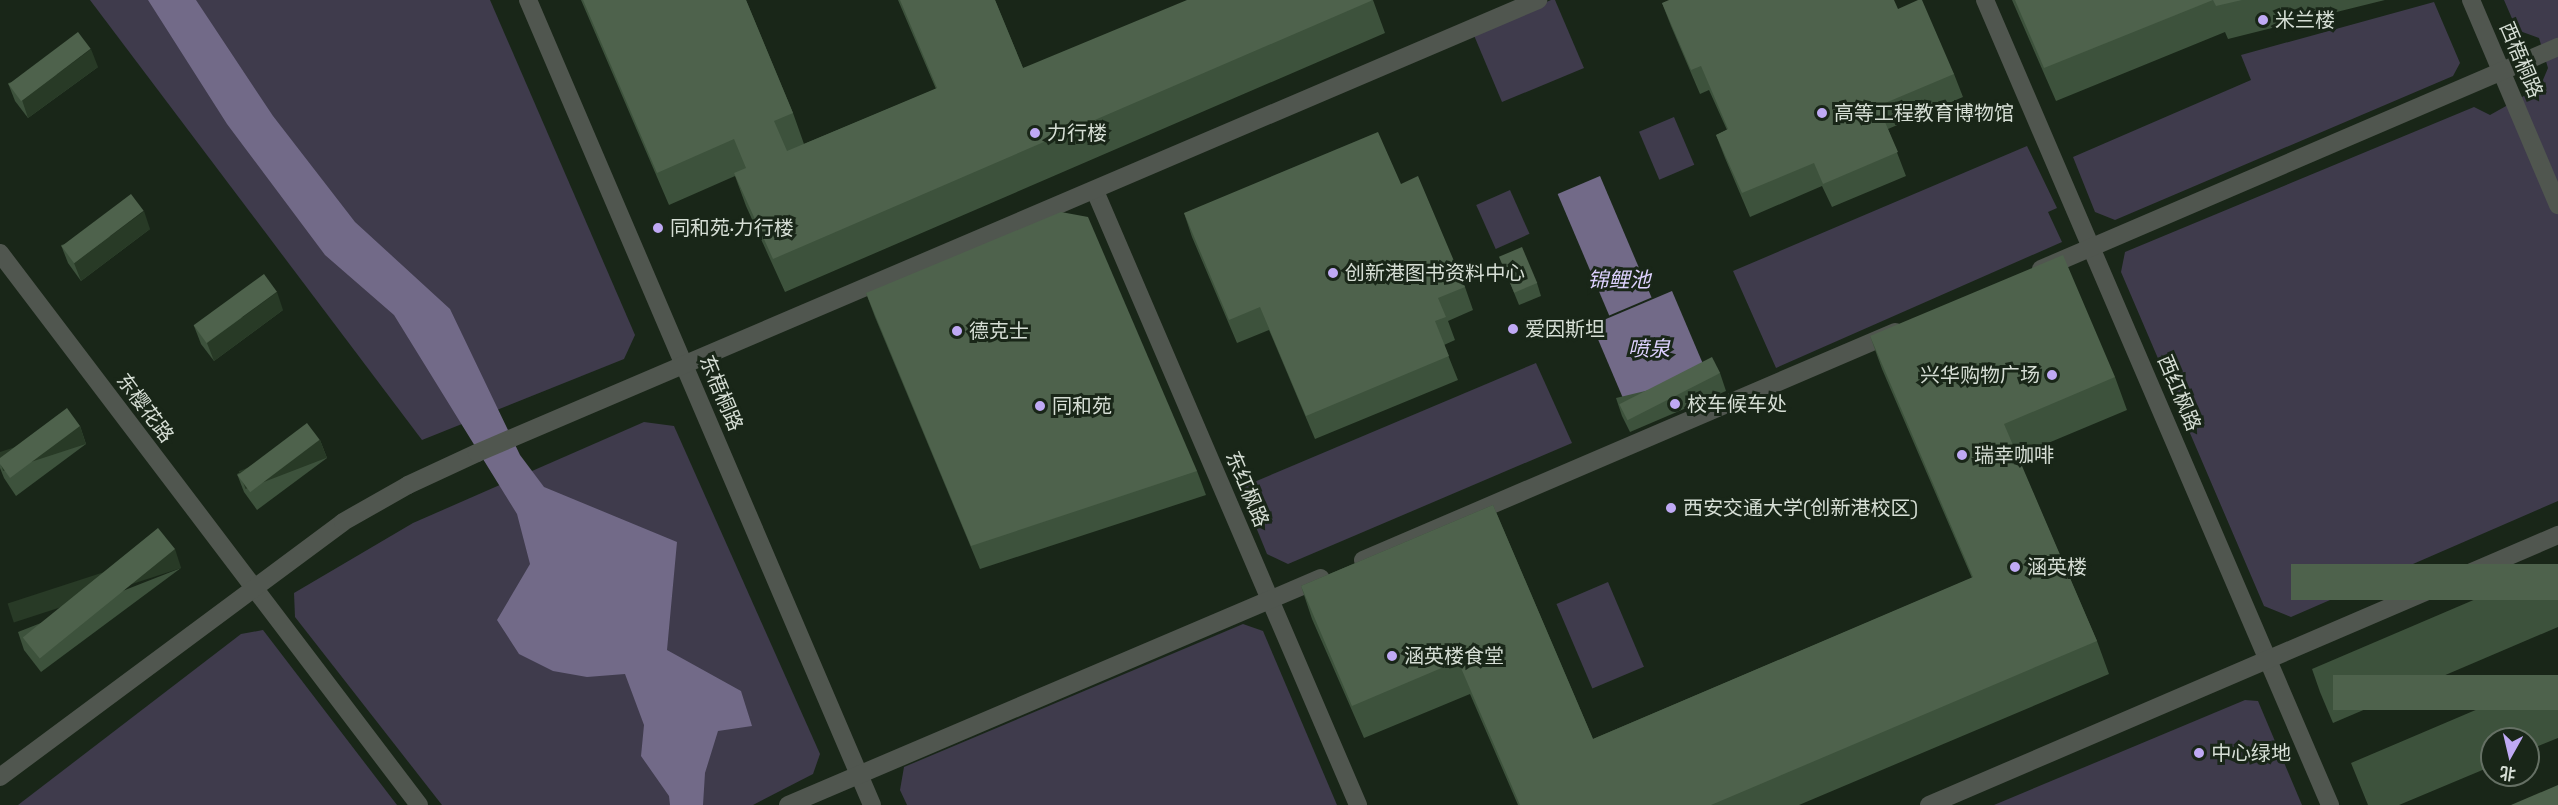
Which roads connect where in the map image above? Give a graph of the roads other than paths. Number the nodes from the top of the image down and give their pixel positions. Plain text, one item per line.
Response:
1 (528, 0) edge
2 (1538, 0) edge
3 (1985, 0) edge
4 (2471, 0) edge
5 (2558, 47) edge
6 (2501, 70) junction
7 (1095, 191) junction
8 (2558, 205) edge
9 (2091, 247) junction
10 (0, 253) edge
11 (2020, 278) edge
12 (1912, 324) edge
13 (685, 366) junction
14 (2558, 535) edge
15 (254, 589) junction
16 (1270, 600) junction
17 (2268, 659) junction
18 (858, 774) junction
19 (0, 777) edge
20 (419, 805) edge
21 (788, 805) edge
22 (872, 805) edge
23 (1358, 805) edge
24 (1929, 805) edge
25 (2331, 805) edge

1 - 13 street, 东梧桐路
2 - 7 street
3 - 9 street, 西红枫路
4 - 6 street, 西梧桐路
5 - 6 street
6 - 8 street, 西梧桐路
6 - 9 street
7 - 13 street
7 - 16 street, 东红枫路
9 - 11 street
9 - 17 street, 西红枫路
10 - 15 street, 东樱花路
12 - 16 street
13 - 15 street
13 - 18 street, 东梧桐路
14 - 17 street
15 - 19 street
15 - 20 street, 东樱花路
16 - 18 street
16 - 23 street, 东红枫路
17 - 24 street
17 - 25 street, 西红枫路
18 - 21 street
18 - 22 street, 东梧桐路

